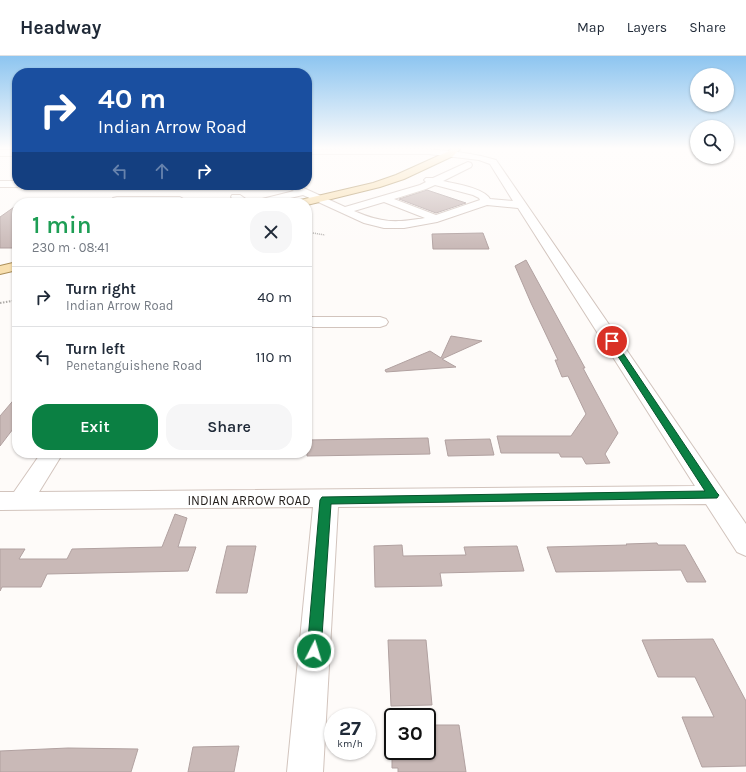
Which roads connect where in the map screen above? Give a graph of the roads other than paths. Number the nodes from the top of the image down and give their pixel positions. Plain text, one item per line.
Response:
1 (386, 181) edge
2 (507, 181) edge
3 (435, 182) joint
4 (0, 184) edge
5 (12, 184) edge
6 (423, 187) junction
7 (300, 190) edge
8 (305, 192) junction
9 (236, 196) dead end
10 (239, 198) edge
11 (277, 198) edge
12 (319, 198) junction
13 (383, 198) junction
14 (312, 200) edge
15 (482, 203) junction
16 (523, 205) junction
17 (345, 210) junction
18 (437, 219) junction
19 (12, 267) edge
20 (0, 270) edge
21 (312, 322) edge
22 (380, 322) dead end
23 (48, 458) edge
24 (714, 495) junction
25 (326, 500) junction
26 (10, 501) edge
27 (746, 545) edge
28 (304, 772) edge

1 - 12 main road
2 - 16 street
3 - 6 street
3 - 15 street
4 - 5 street
6 - 13 street
6 - 15 street
7 - 8 street
8 - 11 street
8 - 12 street
9 - 10 street
12 - 14 main road
12 - 17 street
13 - 17 street
13 - 18 street
15 - 16 street
15 - 18 street
16 - 24 street
17 - 18 street
19 - 20 main road
21 - 22 street
23 - 26 street
24 - 25 street, INDIAN ARROW ROAD
24 - 27 street
25 - 26 street, INDIAN ARROW ROAD
25 - 28 street

